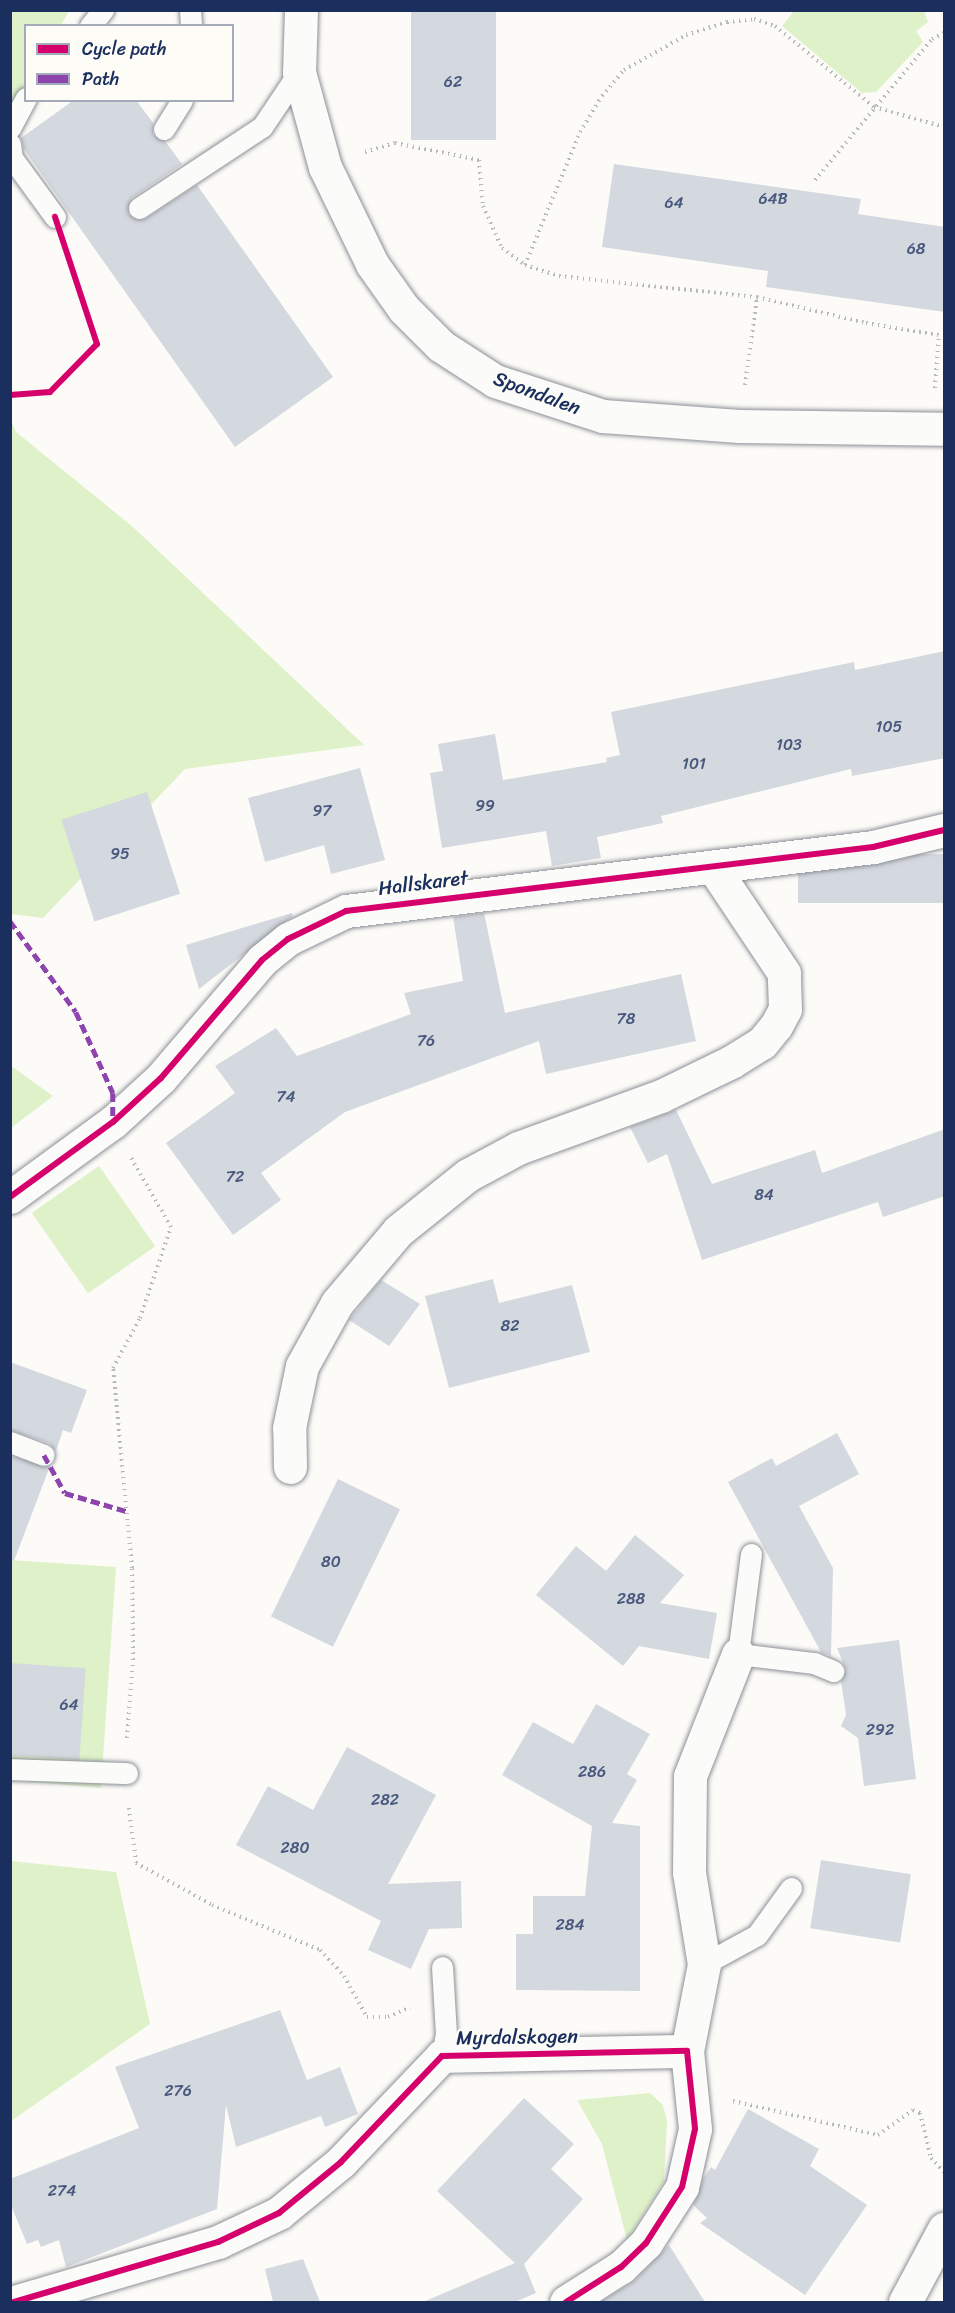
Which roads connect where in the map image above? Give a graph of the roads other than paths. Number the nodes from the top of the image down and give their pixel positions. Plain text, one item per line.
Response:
1 (103, 10) edge
2 (301, 10) edge
3 (92, 24) edge
4 (299, 72) junction
5 (24, 102) edge
6 (181, 102) edge
7 (10, 128) edge
8 (164, 129) dead end
9 (10, 144) edge
10 (139, 208) dead end
11 (55, 217) dead end
12 (938, 429) edge
13 (945, 830) edge
14 (713, 867) junction
15 (10, 1197) edge
16 (10, 1442) edge
17 (44, 1455) dead end
18 (290, 1467) dead end
19 (751, 1554) dead end
20 (738, 1654) junction
21 (833, 1671) dead end
22 (10, 1769) edge
23 (127, 1773) road end
24 (791, 1888) dead end
25 (704, 1964) junction
26 (442, 1966) dead end
27 (687, 2050) junction
28 (442, 2056) junction
29 (945, 2229) edge
30 (14, 2302) edge
31 (566, 2302) edge
32 (905, 2302) edge

1 - 3 lane
2 - 4 street, Spondalen
4 - 10 lane
4 - 12 street, Spondalen
5 - 7 lane
6 - 8 lane
9 - 11 lane
13 - 14 street, Hallskaret
14 - 15 street, Hallskaret
14 - 18 street
16 - 17 lane
19 - 20 lane
20 - 21 lane
20 - 25 street
22 - 23 lane
24 - 25 lane
25 - 27 street
26 - 28 lane
27 - 28 street, Myrdalskogen
27 - 31 street
28 - 30 street, Myrdalskogen
29 - 32 street

